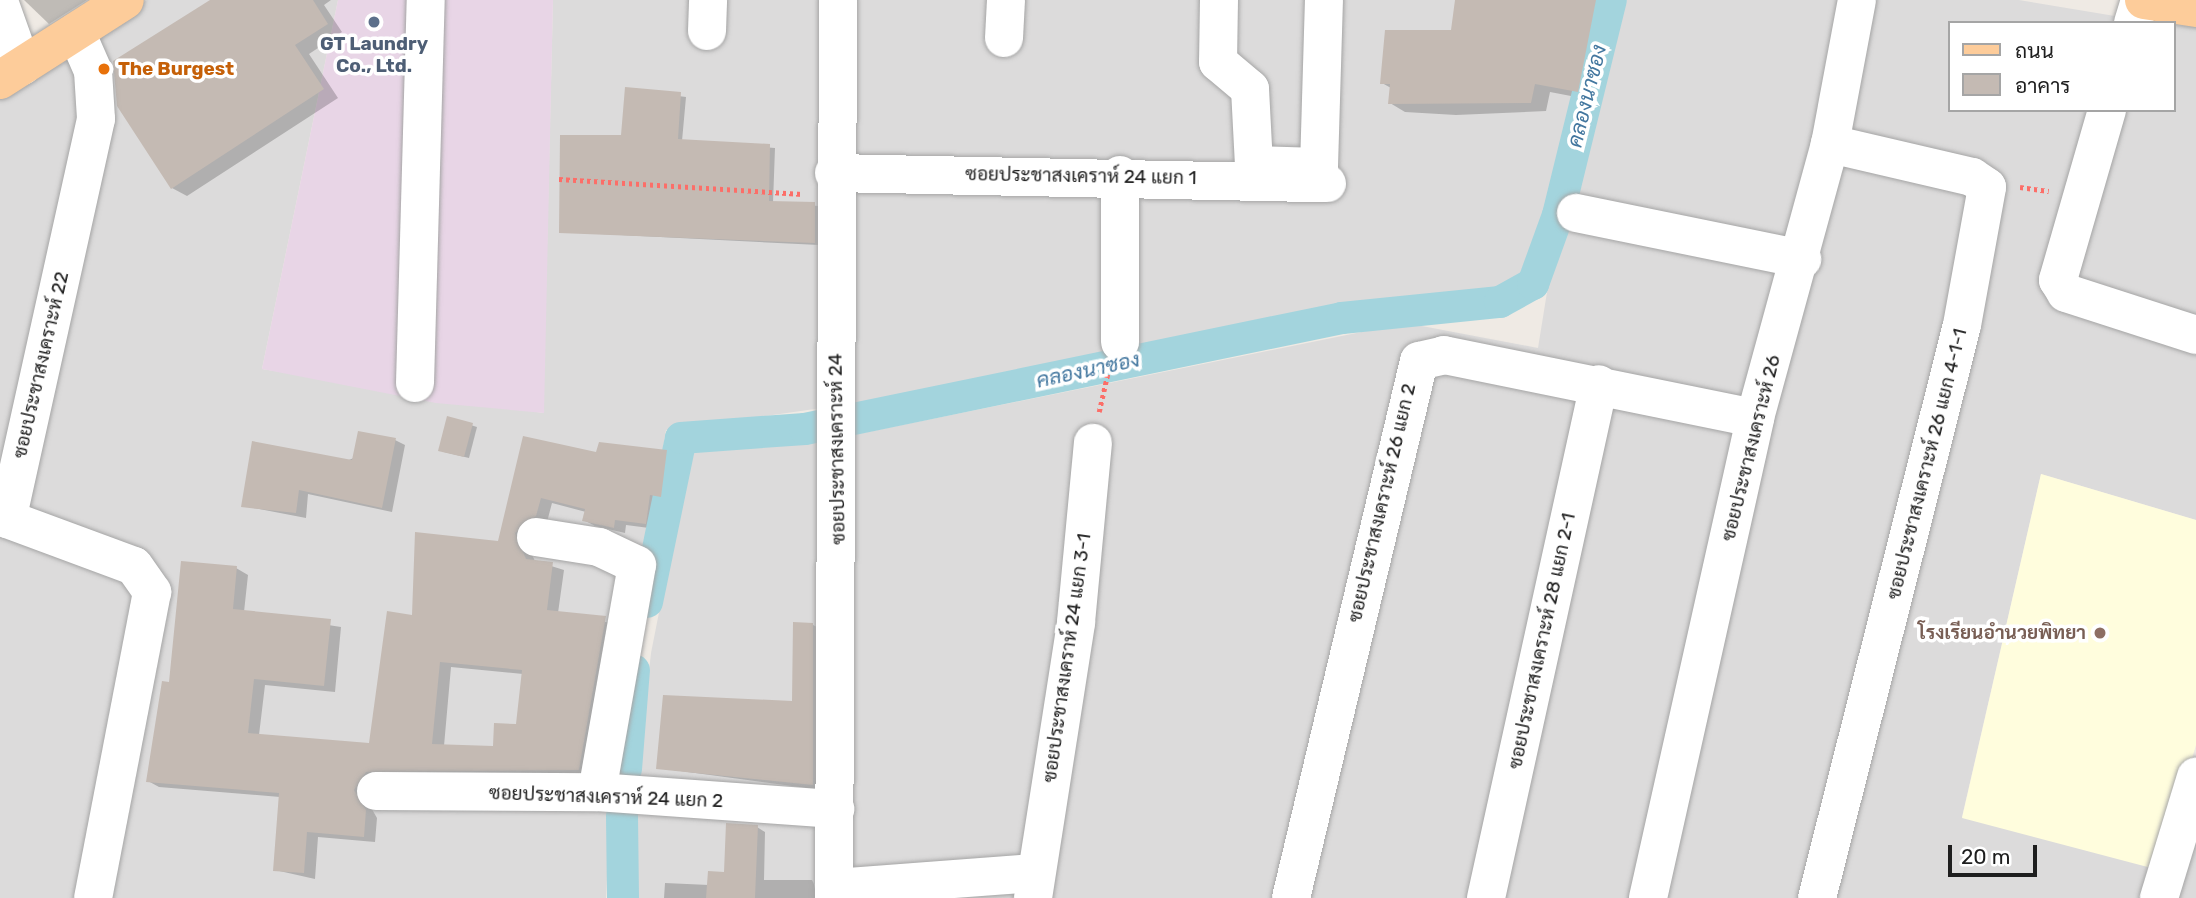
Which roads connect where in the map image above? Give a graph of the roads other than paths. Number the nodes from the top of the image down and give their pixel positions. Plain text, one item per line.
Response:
1 (125, 0) edge
2 (426, 0) edge
3 (838, 0) edge
4 (1006, 0) edge
5 (1219, 0) edge
6 (1324, 0) edge
7 (1857, 0) edge
8 (2142, 0) edge
9 (0, 5) edge
10 (2196, 8) edge
11 (2134, 21) edge
12 (76, 32) junction
13 (1004, 38) dead end
14 (11, 73) edge
15 (2106, 112) edge
16 (1830, 144) junction
17 (1119, 176) junction
18 (1327, 183) dead end
19 (834, 184) junction
20 (1576, 213) dead end
21 (1802, 258) junction
22 (2196, 335) edge
23 (1119, 342) dead end
24 (415, 383) dead end
25 (1599, 384) junction
26 (1755, 418) junction
27 (1093, 443) dead end
28 (3, 519) edge
29 (536, 537) dead end
30 (2196, 777) edge
31 (376, 791) dead end
32 (597, 792) junction
33 (835, 809) junction
34 (1034, 885) edge
35 (834, 893) edge
36 (93, 898) edge
37 (1291, 898) edge
38 (1486, 898) edge
39 (1648, 898) edge
40 (1817, 898) edge
41 (2159, 898) edge

1 - 12 main road
2 - 24 street
3 - 19 street, ซอยประชาสงเคราะห์ 24
4 - 13 street
5 - 6 street
7 - 16 street, ซอยประชาสงเคราะห์ 26
8 - 10 main road
8 - 11 street
9 - 14 street
12 - 14 main road
12 - 28 street, ซอยประชาสงเคราะห์ 22
15 - 22 street
16 - 21 street, ซอยประชาสงเคราะห์ 26
16 - 40 street, ซอยประชาสงเคราะห์ 26 แยก 4-1-1
17 - 18 street, ซอยประชาสงเคราห์ 24 แยก 1
17 - 19 street, ซอยประชาสงเคราห์ 24 แยก 1
17 - 23 street
19 - 33 street, ซอยประชาสงเคราะห์ 24
20 - 21 street
21 - 26 street, ซอยประชาสงเคราะห์ 26
25 - 26 street, ซอยประชาสงเคราะห์ 26 แยก 2
25 - 37 street, ซอยประชาสงเคราะห์ 26 แยก 2
25 - 38 street, ซอยประชาสงเคราะห์ 28 แยก 2-1
26 - 39 street, ซอยประชาสงเคราะห์ 26
27 - 34 street, ซอยประชาสงเคราห์ 24 แยก 3-1
28 - 36 street, ซอยประชาสงเคราะห์ 22
29 - 32 street
30 - 41 street
31 - 32 street, ซอยประชาสงเคราห์ 24 แยก 2
32 - 33 street, ซอยประชาสงเคราห์ 24 แยก 2
33 - 35 street, ซอยประชาสงเคราะห์ 24
34 - 35 street

